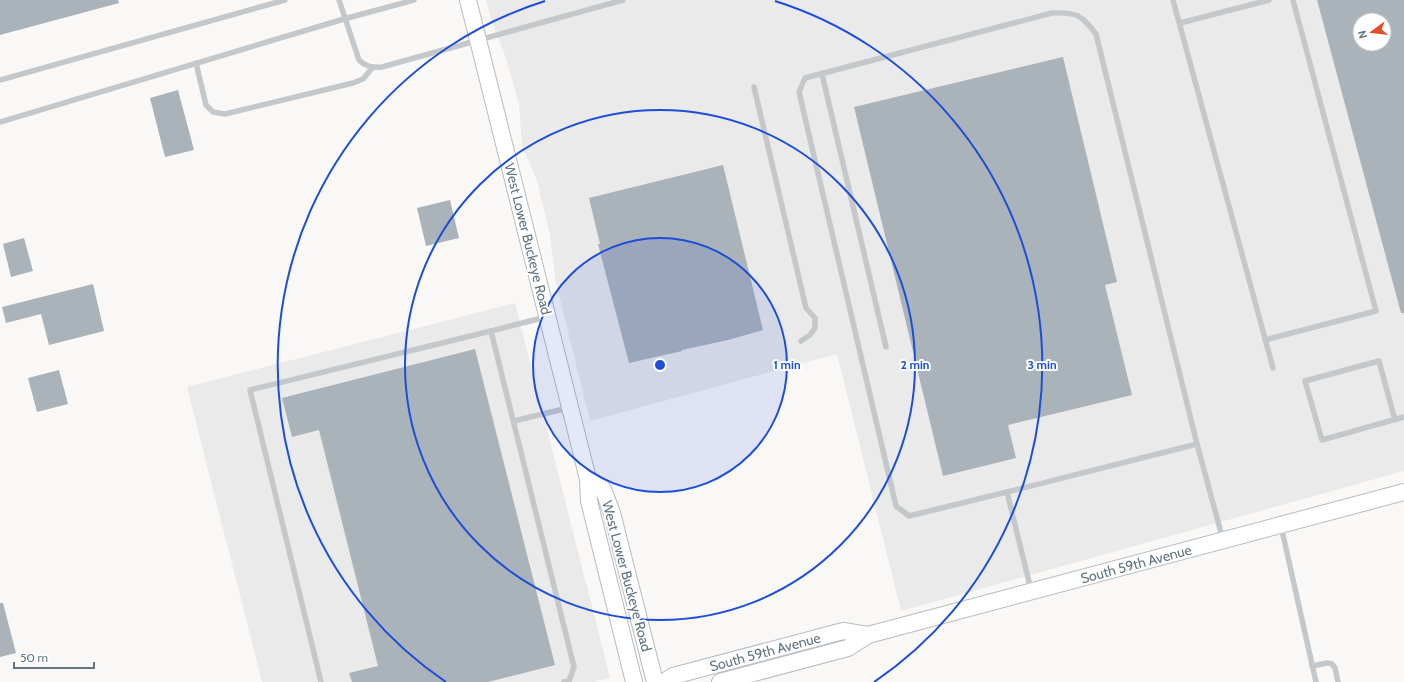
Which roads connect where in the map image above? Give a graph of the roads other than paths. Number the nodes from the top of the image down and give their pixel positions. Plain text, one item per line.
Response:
1 (285, 0) edge
2 (339, 0) edge
3 (414, 0) edge
4 (468, 0) edge
5 (623, 0) edge
6 (1173, 0) edge
7 (1269, 0) edge
8 (1293, 0) edge
9 (344, 19) junction
10 (1180, 23) junction
11 (478, 39) junction
12 (196, 63) junction
13 (373, 68) junction
14 (822, 74) junction
15 (0, 80) edge
16 (754, 86) dead end
17 (0, 122) edge
18 (546, 317) junction
19 (491, 331) junction
20 (1265, 340) junction
21 (801, 341) dead end
22 (886, 347) dead end
23 (1273, 368) dead end
24 (569, 408) junction
25 (1404, 417) edge
26 (1395, 420) junction
27 (514, 421) junction
28 (1197, 444) junction
29 (588, 479) junction
30 (1007, 492) junction
31 (1404, 492) edge
32 (1281, 525) junction
33 (1223, 541) junction
34 (1032, 593) junction
35 (868, 635) junction
36 (1312, 666) junction
37 (321, 682) edge
38 (564, 682) edge
39 (634, 682) edge
40 (655, 682) edge
41 (664, 682) edge
42 (720, 682) edge
43 (1316, 682) edge
44 (1338, 682) edge

1 - 15 lane
2 - 9 lane
3 - 9 lane
4 - 11 main road, West Lower Buckeye Road
5 - 11 lane
6 - 10 lane
7 - 10 lane
8 - 20 lane
9 - 12 lane
9 - 13 lane
10 - 20 lane
11 - 13 lane
11 - 18 main road, West Lower Buckeye Road
12 - 13 lane
12 - 17 lane
14 - 22 lane
14 - 28 lane
14 - 30 lane
16 - 21 lane
18 - 19 lane
18 - 24 main road, West Lower Buckeye Road
19 - 27 lane
19 - 37 lane
20 - 23 lane
24 - 27 lane
24 - 29 main road, West Lower Buckeye Road
25 - 26 lane
26 - 26 lane
27 - 38 lane
28 - 30 lane
28 - 33 lane
29 - 39 main road, West Lower Buckeye Road
29 - 40 main road, West Lower Buckeye Road
30 - 34 lane
31 - 32 main road, South 59th Avenue
32 - 33 main road, South 59th Avenue
32 - 36 lane
33 - 34 main road, South 59th Avenue
34 - 35 main road, South 59th Avenue
35 - 41 main road, South 59th Avenue
35 - 42 main road, South 59th Avenue
36 - 43 lane
36 - 44 lane

